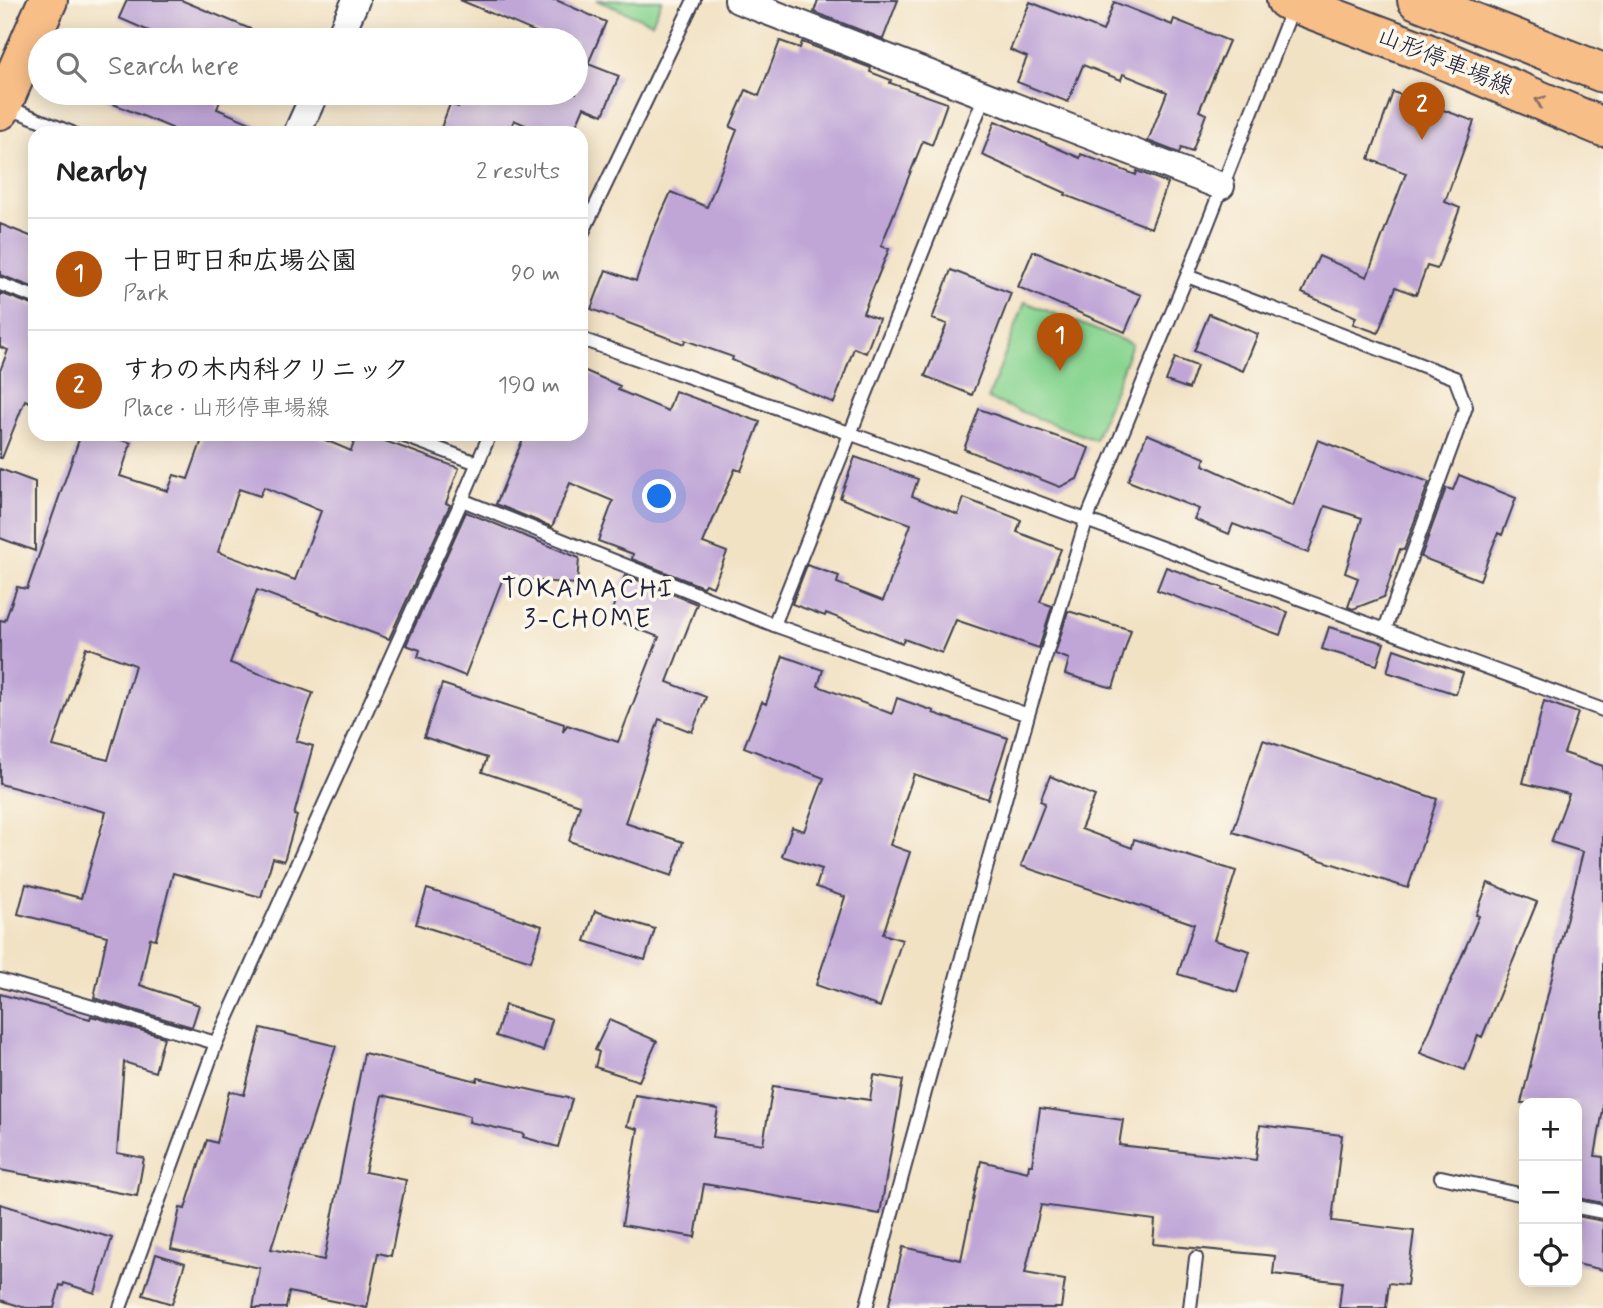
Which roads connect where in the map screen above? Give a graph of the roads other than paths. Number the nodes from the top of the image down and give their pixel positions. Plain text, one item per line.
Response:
1 (48, 0) edge
2 (356, 0) edge
3 (694, 0) edge
4 (738, 0) edge
5 (1416, 0) edge
6 (1292, 1) edge
7 (36, 28) edge
8 (343, 28) edge
9 (28, 45) edge
10 (1603, 73) edge
11 (985, 95) junction
12 (310, 105) edge
13 (1, 106) edge
14 (54, 126) edge
15 (300, 126) edge
16 (1603, 127) edge
17 (1221, 186) junction
18 (588, 221) edge
19 (1187, 276) junction
20 (0, 284) edge
21 (28, 294) edge
22 (588, 341) edge
23 (849, 433) junction
24 (418, 441) edge
25 (487, 441) edge
26 (477, 463) junction
27 (462, 500) junction
28 (1086, 521) junction
29 (774, 625) junction
30 (1385, 629) junction
31 (1603, 710) edge
32 (1028, 715) junction
33 (0, 980) edge
34 (216, 1043) junction
35 (1441, 1177) dead end
36 (1519, 1194) edge
37 (1582, 1208) edge
38 (1603, 1212) edge
39 (1196, 1258) dead end
40 (120, 1308) edge
41 (866, 1308) edge
42 (1190, 1308) edge

1 - 7 main road
2 - 8 street
3 - 18 lane
4 - 11 street
5 - 10 main road, 山形停車場線
16 -> 6 main road, 山形停車場線
6 - 17 lane
9 - 13 main road
11 - 17 street
11 - 23 lane
12 - 15 street
13 - 14 lane
17 - 19 lane
19 - 28 lane
19 - 30 lane
20 - 21 lane
22 - 23 lane
23 - 28 lane
23 - 29 lane
24 - 26 lane
25 - 26 lane
26 - 27 lane
27 - 29 lane
27 - 34 lane
28 - 30 lane
28 - 32 lane
29 - 32 lane
30 - 31 lane
32 - 41 lane
33 - 34 lane
34 - 40 lane
35 - 36 lane
37 - 38 lane
39 - 42 lane

